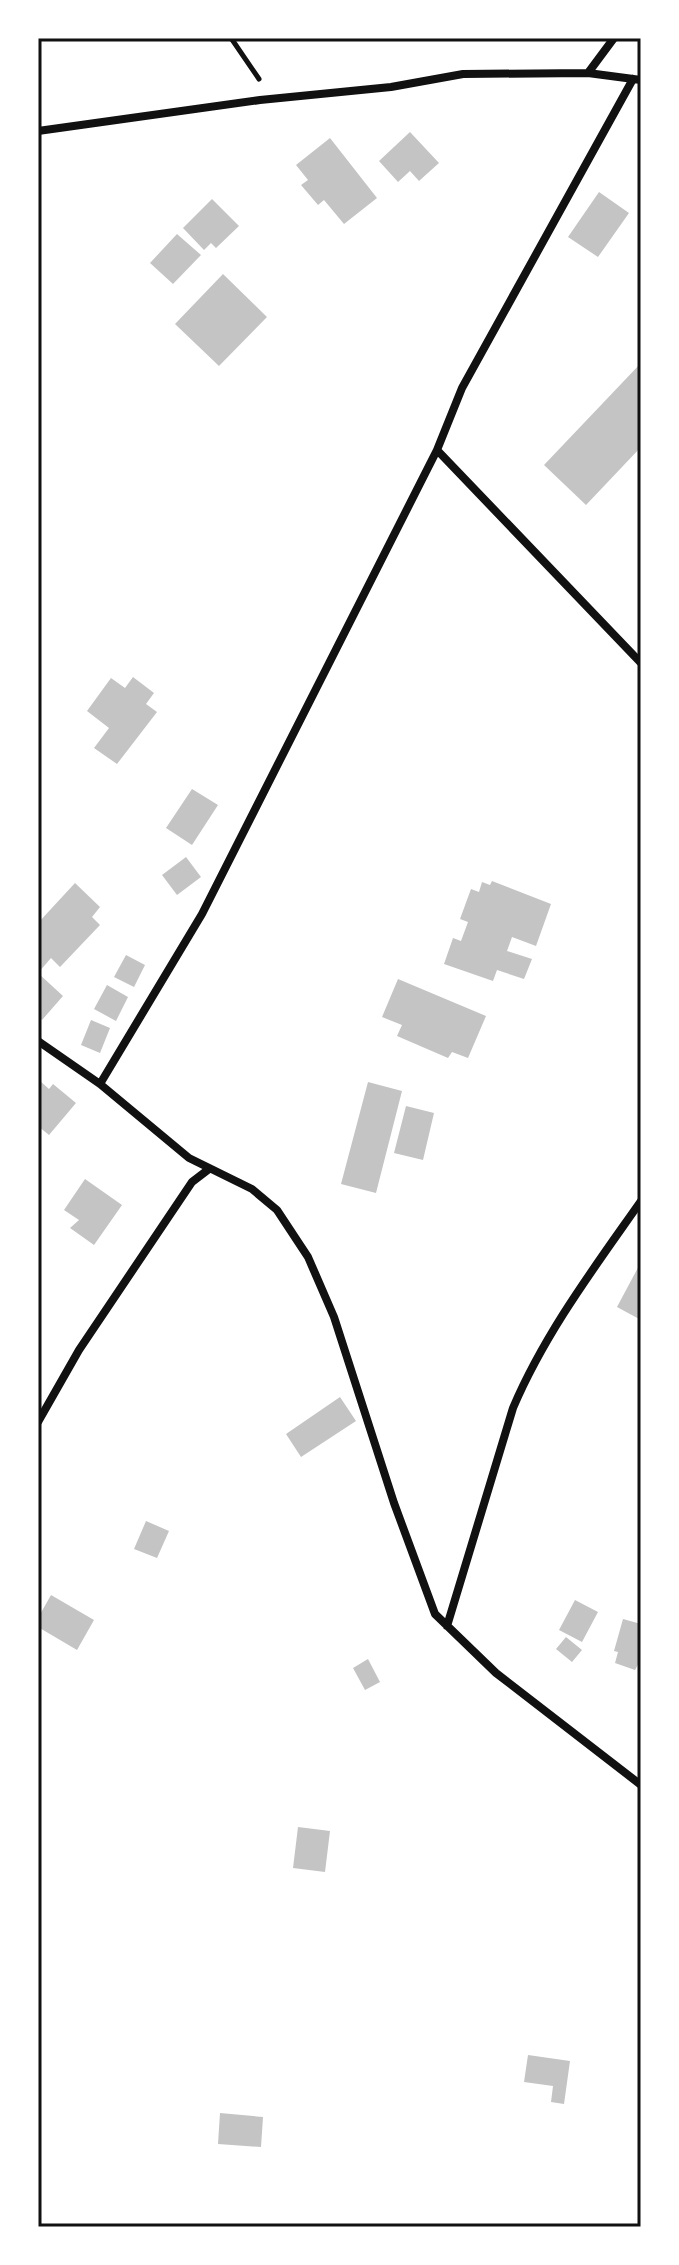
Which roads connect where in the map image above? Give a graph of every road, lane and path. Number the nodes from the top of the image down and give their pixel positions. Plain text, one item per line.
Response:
1 (231, 38) edge
2 (614, 38) edge
3 (588, 73) junction
4 (637, 80) edge
5 (273, 100) junction
6 (38, 131) edge
7 (437, 450) junction
8 (641, 663) edge
9 (38, 1041) edge
10 (100, 1084) junction
11 (209, 1169) junction
12 (641, 1201) edge
13 (38, 1422) edge
14 (447, 1626) junction
15 (641, 1785) edge

1 - 5 path
2 - 3 street
3 - 4 street
3 - 5 street
4 - 7 street
5 - 6 street
7 - 8 street
7 - 10 street
9 - 10 street
10 - 11 street
11 - 13 street
11 - 14 street
12 - 14 street
14 - 15 street

